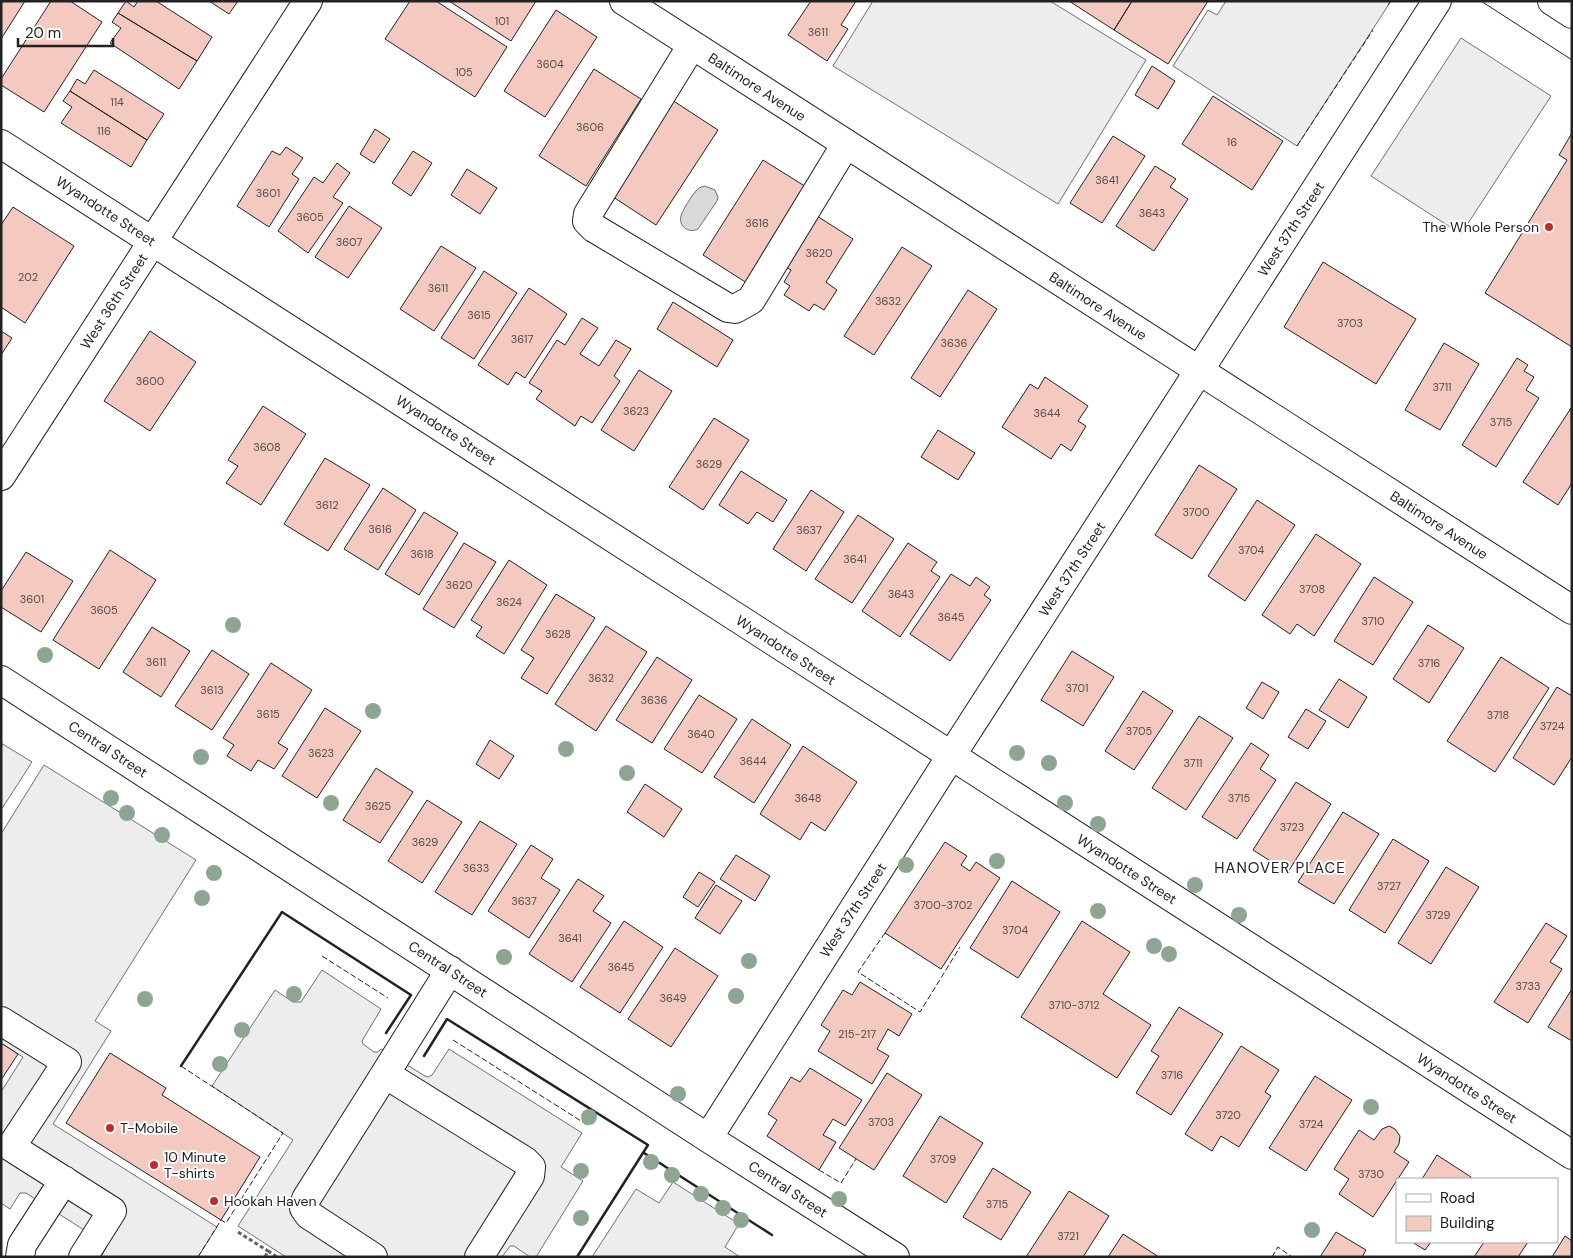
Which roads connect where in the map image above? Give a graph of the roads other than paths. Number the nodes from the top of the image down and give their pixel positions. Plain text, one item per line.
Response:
1 (308, 1) edge
2 (624, 1) edge
3 (1438, 1) edge
4 (1552, 1) edge
5 (1572, 14) edge
6 (692, 45) junction
7 (1, 144) edge
8 (846, 144) junction
9 (153, 241) junction
10 (1199, 371) junction
11 (1, 476) edge
12 (1572, 610) edge
13 (1, 680) edge
14 (951, 756) junction
15 (450, 970) junction
16 (1, 1021) edge
17 (385, 1074) junction
18 (708, 1138) junction
19 (1572, 1155) edge
20 (64, 1180) junction
21 (20, 1257) edge
22 (83, 1257) edge
23 (373, 1257) edge
24 (478, 1257) edge
25 (894, 1257) edge

1 - 9 street, West 36th Street
2 - 6 street, Baltimore Avenue
3 - 10 street, West 37th Street
4 - 5 street
6 - 8 street, Baltimore Avenue
6 - 8 street
7 - 9 street, Wyandotte Street
8 - 10 street, Baltimore Avenue
9 - 11 street, West 36th Street
9 - 14 street, Wyandotte Street
10 - 12 street, Baltimore Avenue
10 - 14 street, West 37th Street
13 - 15 street, Central Street
14 - 18 street, West 37th Street
14 - 19 street, Wyandotte Street
15 - 17 street
15 - 18 street, Central Street
16 - 20 street
17 - 23 street
17 - 24 street
18 - 25 street, Central Street
20 - 21 street
20 - 22 street

